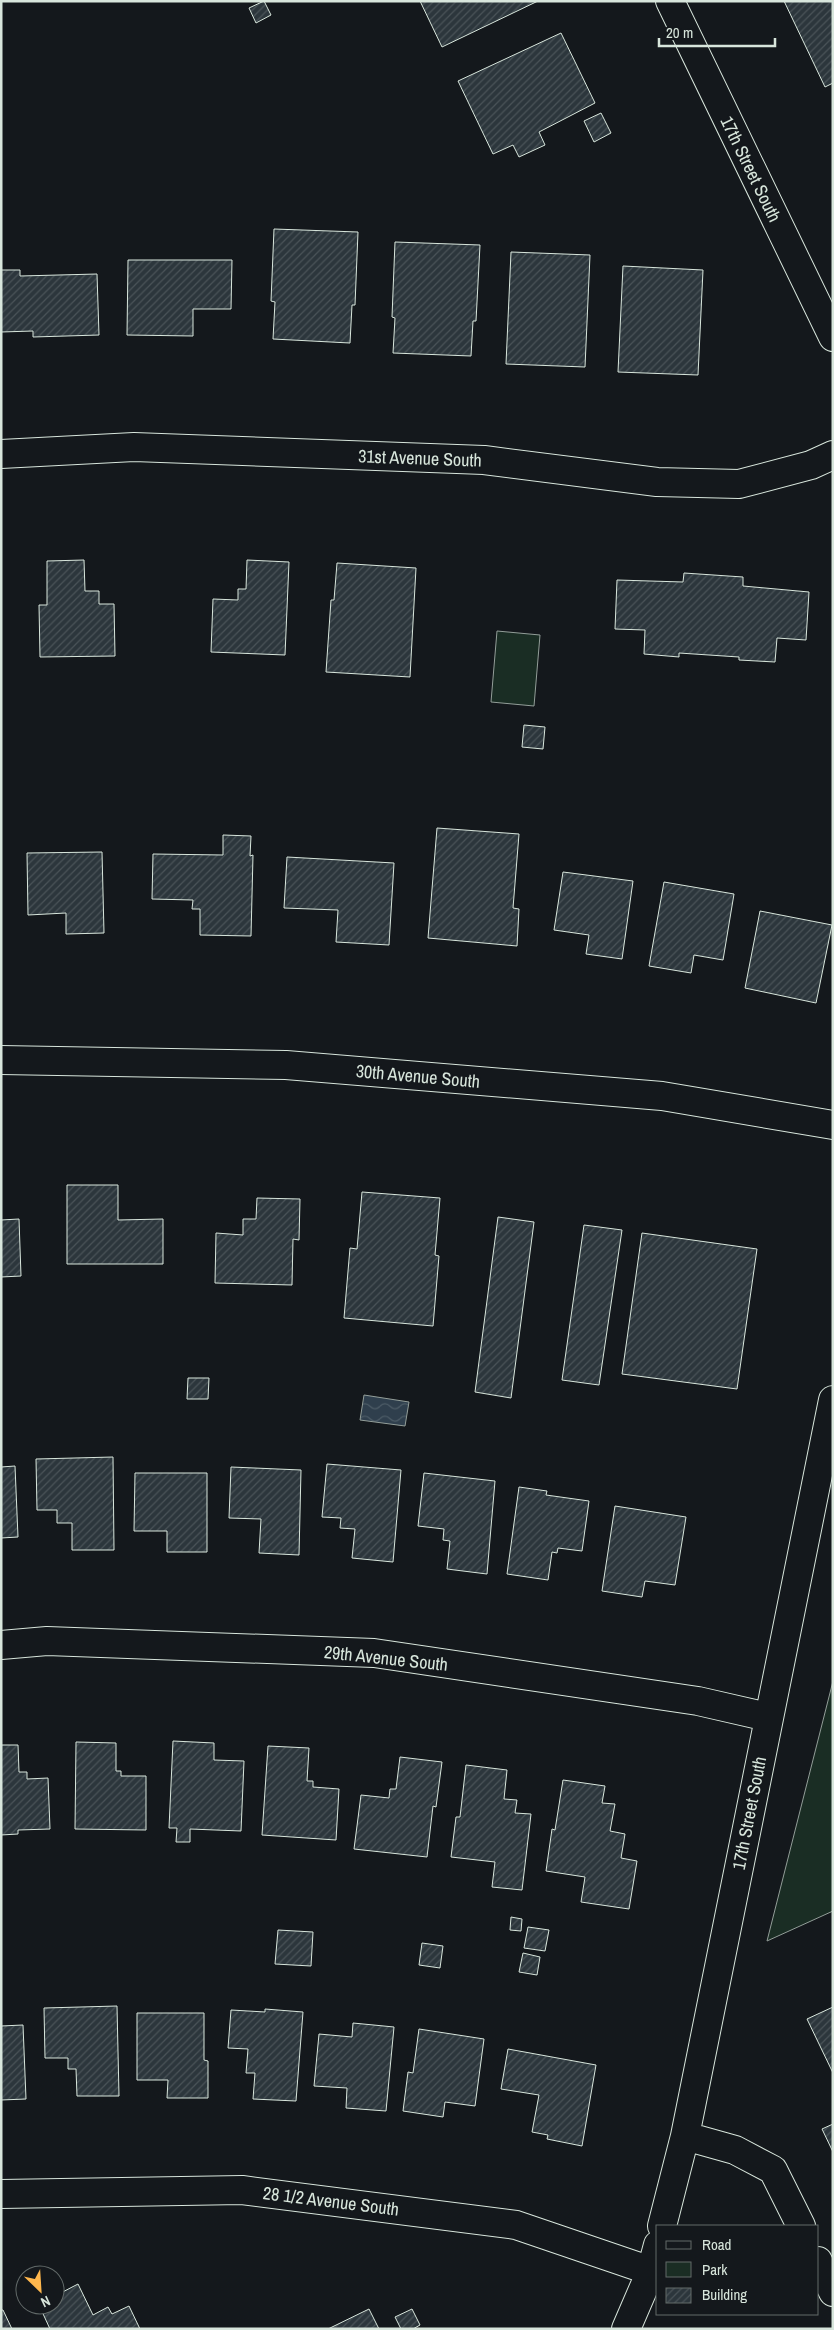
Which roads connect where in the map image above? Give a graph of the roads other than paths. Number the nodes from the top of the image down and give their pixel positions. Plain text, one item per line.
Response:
1 (670, 1) edge
2 (833, 337) edge
3 (1, 454) edge
4 (833, 455) edge
5 (1, 1060) edge
6 (833, 1125) edge
7 (833, 1400) edge
8 (1, 1645) edge
9 (768, 1717) junction
10 (685, 2136) junction
11 (1, 2194) edge
12 (662, 2225) edge
13 (800, 2225) edge
14 (656, 2252) edge
15 (819, 2263) edge
16 (651, 2271) junction
17 (833, 2292) edge
18 (626, 2329) edge

1 - 2 street, 17th Street South
3 - 4 street, 31st Avenue South
5 - 6 street, 30th Avenue South
7 - 9 street, 17th Street South
8 - 9 street, 29th Avenue South
9 - 10 street, 17th Street South
10 - 12 street, 17th Street South
10 - 13 street
11 - 16 street, 28 1/2 Avenue South
14 - 16 street
15 - 17 street
16 - 18 street

